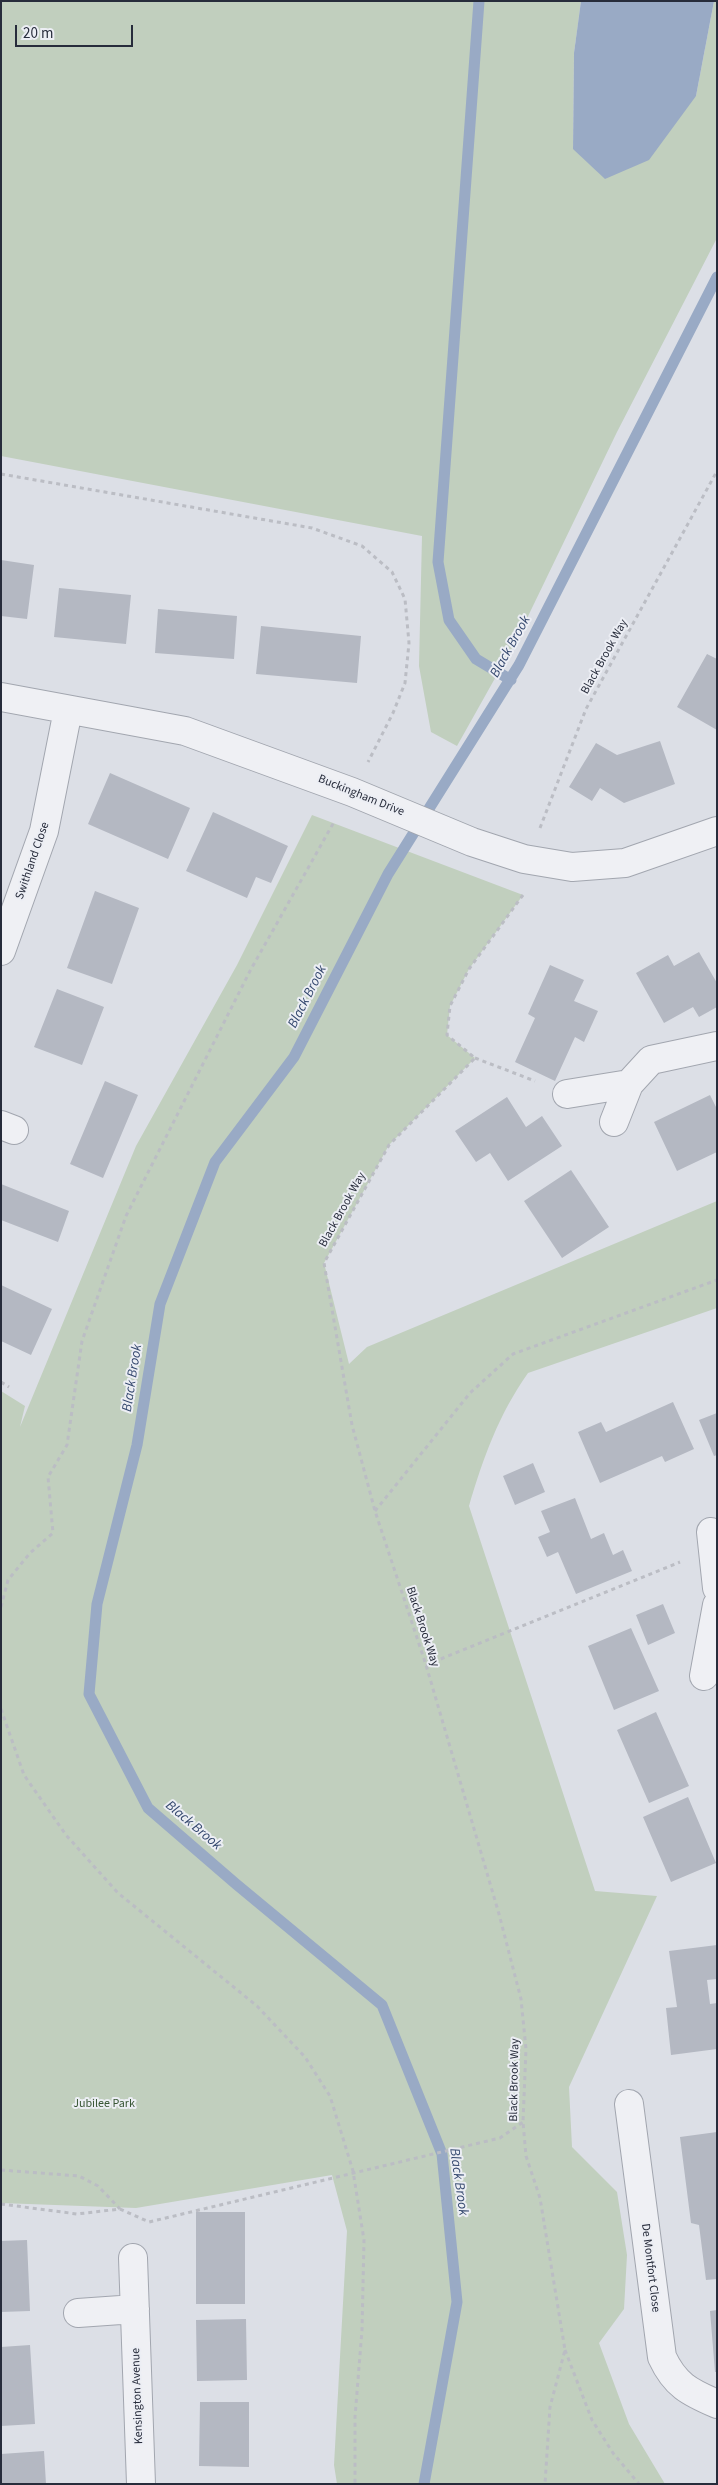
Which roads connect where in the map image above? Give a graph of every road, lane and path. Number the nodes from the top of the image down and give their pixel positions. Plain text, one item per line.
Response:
1 (717, 471) edge
2 (1, 474) edge
3 (1, 697) edge
4 (68, 710) junction
5 (352, 792) junction
6 (717, 831) edge
7 (535, 860) junction
8 (1, 951) edge
9 (717, 1046) edge
10 (475, 1058) junction
11 (629, 1084) junction
12 (567, 1094) joint
13 (614, 1122) dead end
14 (717, 1280) edge
15 (1, 1382) edge
16 (9, 1386) dead end
17 (374, 1511) junction
18 (711, 1540) joint
19 (717, 1588) edge
20 (717, 1604) edge
21 (1, 1607) edge
22 (426, 1665) junction
23 (704, 1676) dead end
24 (1, 1710) edge
25 (629, 2104) dead end
26 (523, 2122) junction
27 (1, 2170) edge
28 (353, 2171) junction
29 (1, 2204) edge
30 (120, 2210) junction
31 (133, 2258) dead end
32 (135, 2309) junction
33 (78, 2313) dead end
34 (565, 2350) junction
35 (717, 2404) edge
36 (141, 2484) edge
37 (355, 2484) edge
38 (544, 2484) edge
39 (639, 2484) edge

1 - 7 path, Black Brook Way
2 - 5 path
3 - 4 street, Buckingham Drive
4 - 5 street, Buckingham Drive
4 - 8 street, Swithland Close
5 - 7 street, Buckingham Drive
5 - 21 path
6 - 7 street, Buckingham Drive
7 - 10 path, Black Brook Way
9 - 11 street
10 - 12 path
10 - 17 path, Black Brook Way
11 - 12 street
11 - 13 street
14 - 17 path
15 - 16 path
17 - 22 path, Black Brook Way
18 - 19 street
18 - 22 path
20 - 23 street
22 - 26 path, Black Brook Way
24 - 28 path
25 - 35 street, De Montfort Close
26 - 28 path
26 - 34 path, Black Brook Way
27 - 30 path
28 - 30 path
28 - 37 path
29 - 30 path
31 - 32 street, Kensington Avenue
32 - 33 street
32 - 36 street, Kensington Avenue
34 - 38 path, Black Brook Way
34 - 39 path

